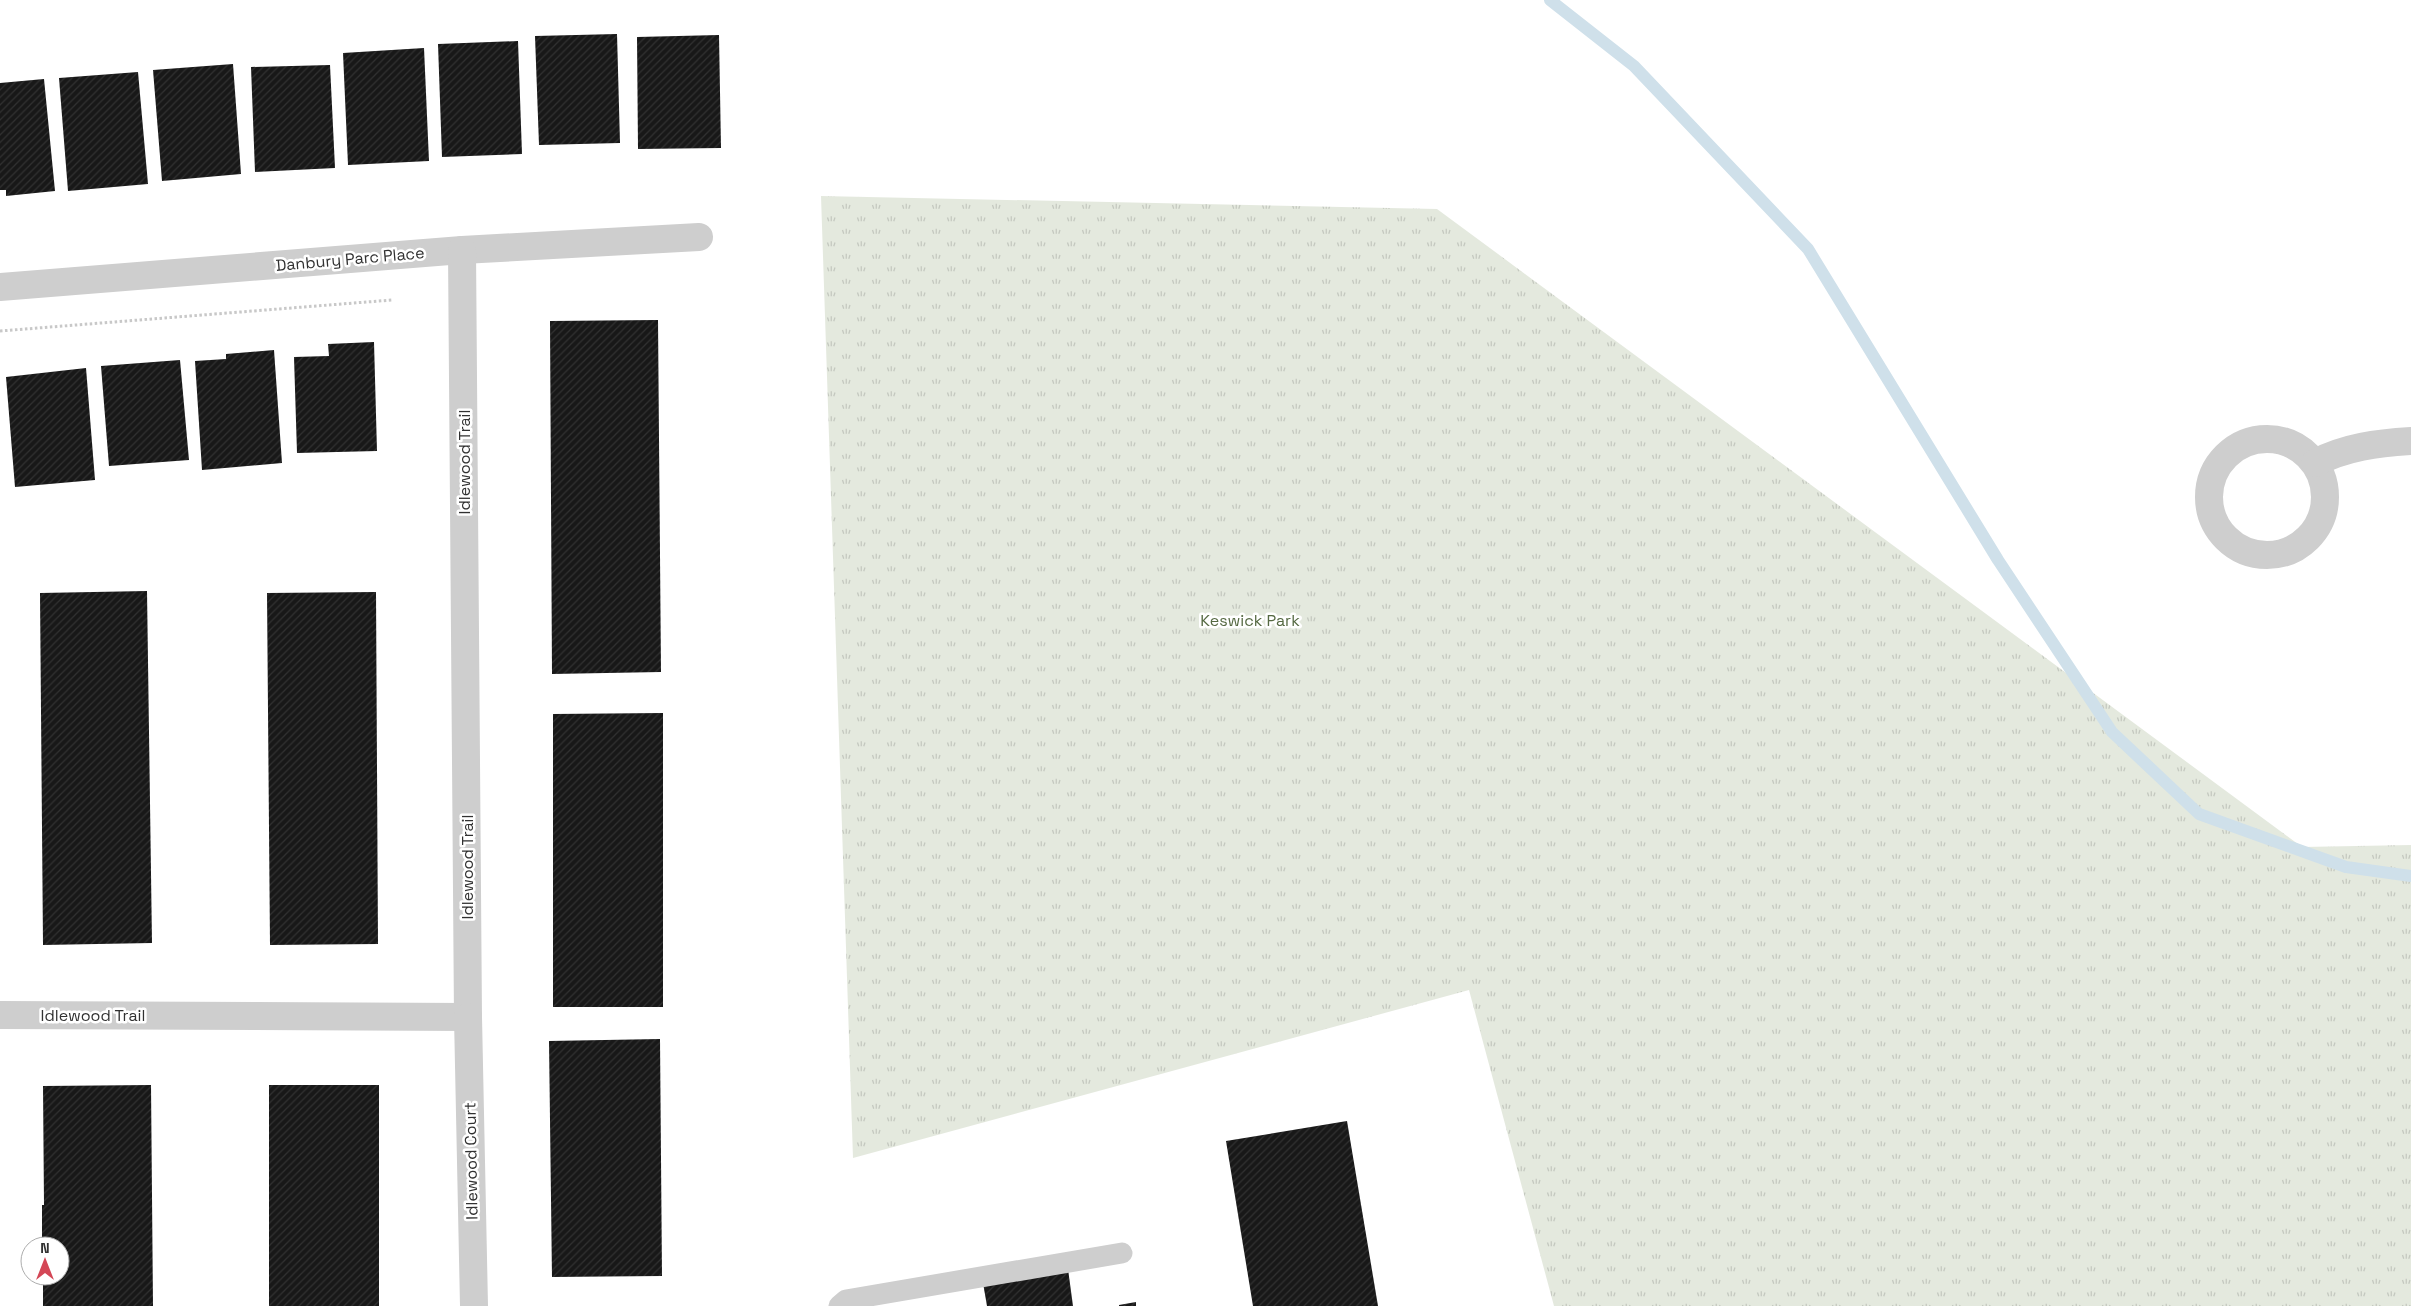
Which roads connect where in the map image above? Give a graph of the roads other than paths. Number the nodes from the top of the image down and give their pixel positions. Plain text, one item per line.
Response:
1 (700, 237) dead end
2 (462, 250) junction
3 (0, 287) edge
4 (2411, 441) edge
5 (2315, 463) junction
6 (0, 1015) edge
7 (468, 1017) junction
8 (1122, 1253) dead end
9 (474, 1306) edge
10 (839, 1306) edge

1 - 2 street, Danbury Parc Place
2 - 3 street, Danbury Parc Place
2 - 7 street, Idlewood Trail
4 - 5 street
5 - 5 street
6 - 7 street, Idlewood Trail
7 - 9 street, Idlewood Court
8 - 10 lane

